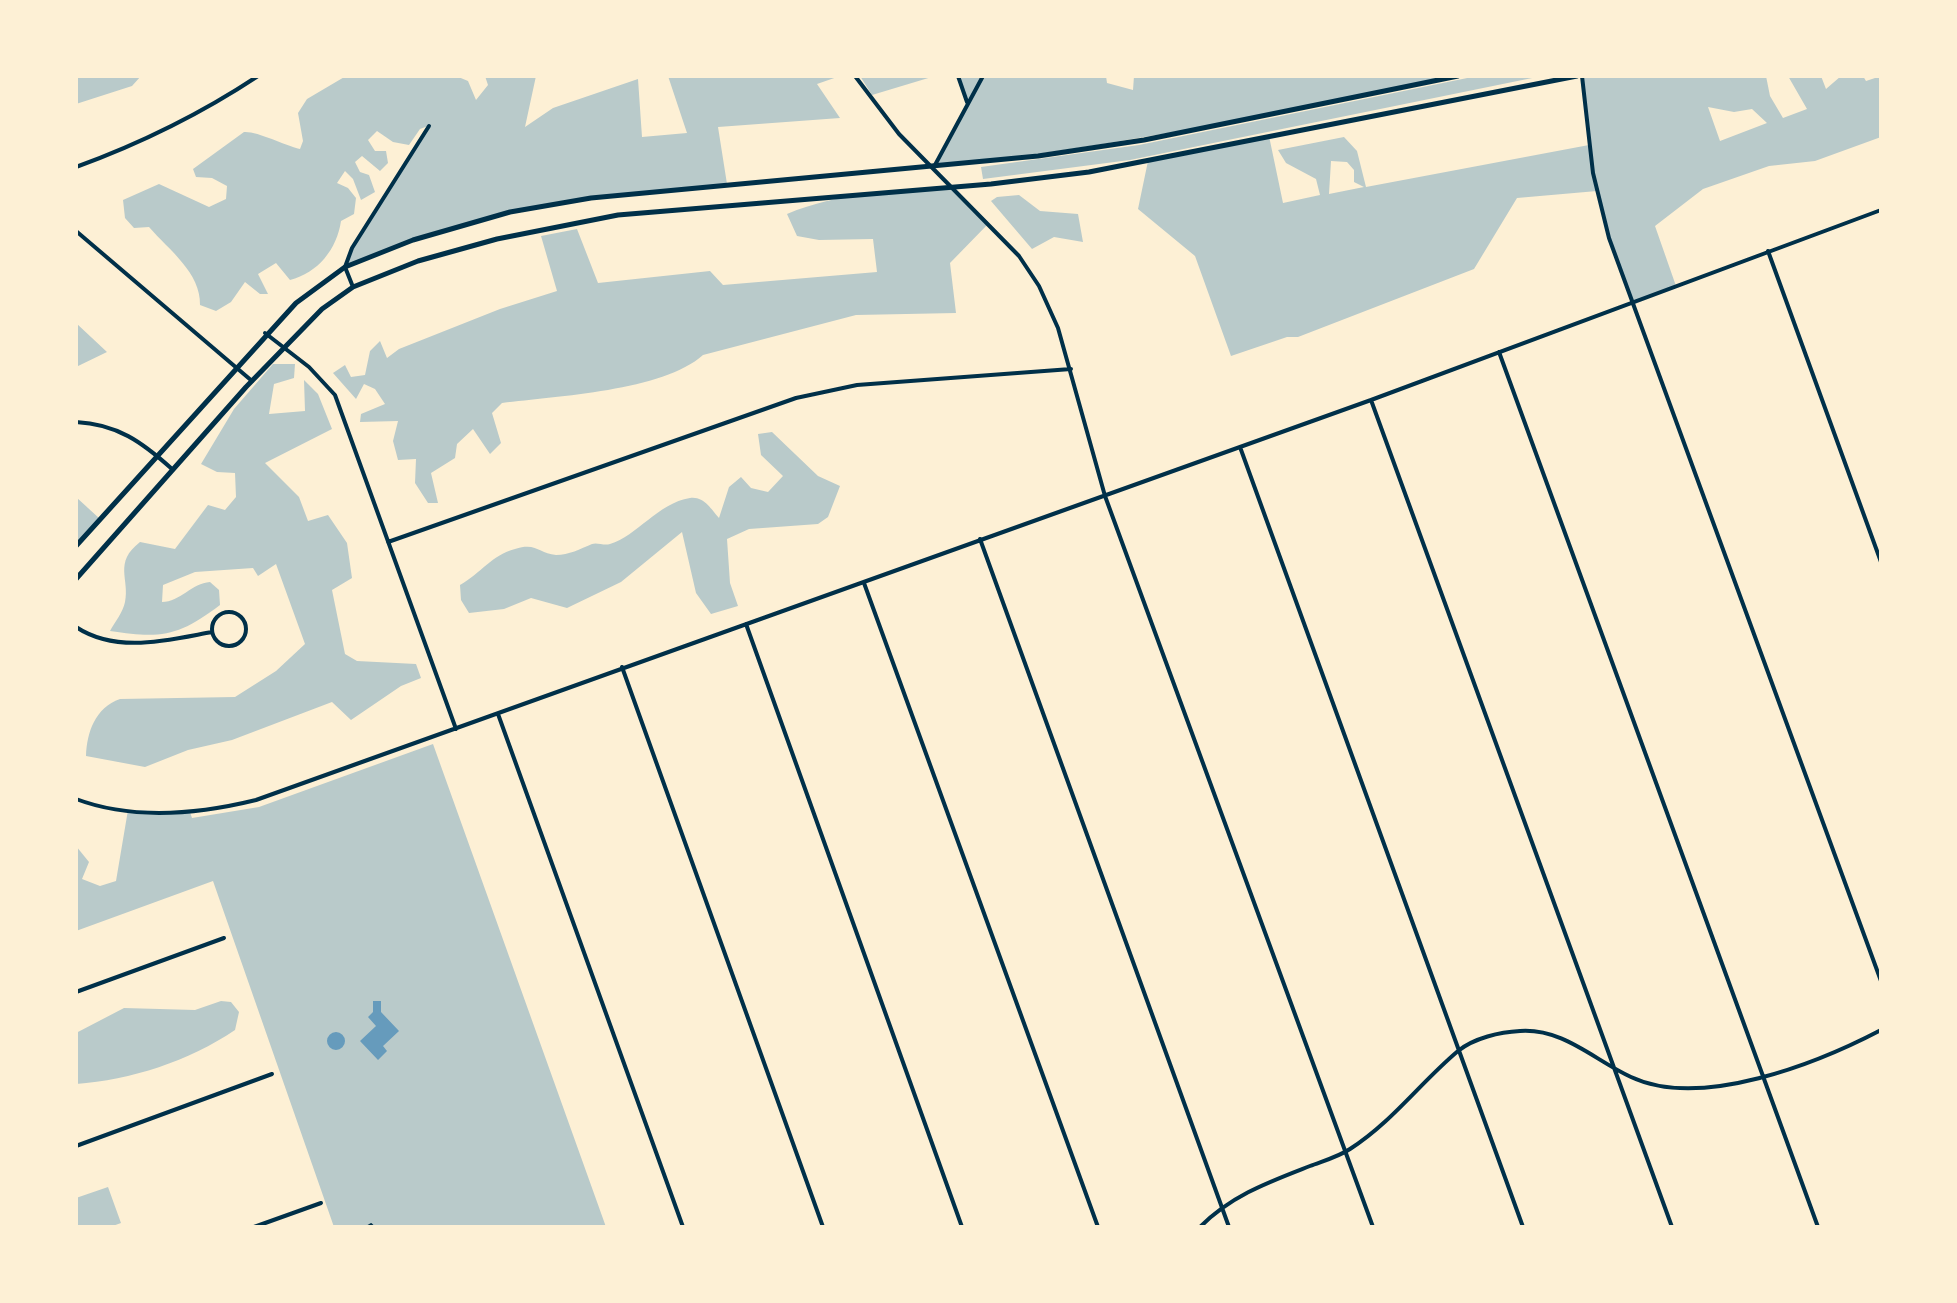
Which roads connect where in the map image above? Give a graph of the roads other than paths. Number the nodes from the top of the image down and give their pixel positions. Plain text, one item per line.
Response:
1 (258, 76) edge
2 (855, 76) edge
3 (958, 76) edge
4 (983, 76) edge
5 (1458, 76) edge
6 (1580, 76) edge
7 (967, 102) junction
8 (429, 126) dead end
9 (76, 167) edge
10 (933, 167) junction
11 (952, 186) junction
12 (1881, 210) edge
13 (76, 231) edge
14 (1768, 251) junction
15 (345, 267) junction
16 (353, 287) junction
17 (1632, 303) junction
18 (265, 333) junction
19 (284, 346) junction
20 (1499, 352) junction
21 (236, 366) junction
22 (1071, 369) junction
23 (252, 381) junction
24 (1371, 400) junction
25 (76, 422) edge
26 (1240, 447) junction
27 (156, 455) junction
28 (172, 469) junction
29 (1105, 496) junction
30 (980, 539) junction
31 (388, 542) junction
32 (76, 546) edge
33 (1881, 562) edge
34 (76, 579) edge
35 (864, 581) junction
36 (746, 624) junction
37 (76, 627) edge
38 (212, 632) junction
39 (622, 667) junction
40 (498, 713) junction
41 (456, 729) junction
42 (76, 799) edge
43 (224, 938) dead end
44 (1881, 981) edge
45 (76, 992) edge
46 (1881, 1030) edge
47 (1459, 1050) junction
48 (1615, 1069) junction
49 (272, 1074) dead end
50 (1762, 1076) junction
51 (76, 1146) edge
52 (1346, 1152) junction
53 (321, 1203) dead end
54 (1221, 1206) junction
55 (254, 1227) edge
56 (683, 1227) edge
57 (823, 1227) edge
58 (962, 1227) edge
59 (1098, 1227) edge
60 (1200, 1227) edge
61 (1229, 1227) edge
62 (1373, 1227) edge
63 (1523, 1227) edge
64 (1672, 1227) edge
65 (1818, 1227) edge

1 - 9 street
2 - 10 street
3 - 7 street
4 - 7 street
5 - 10 street
6 - 11 street
6 - 17 street
7 - 10 street
8 - 15 street
10 - 11 street
10 - 15 street
11 - 16 street
11 - 22 street
12 - 14 street
13 - 21 street
14 - 17 street
14 - 33 street
15 - 16 street
15 - 18 street
16 - 19 street
17 - 20 street
17 - 44 street
18 - 19 street
18 - 21 street
19 - 23 street
19 - 31 street
20 - 24 street
20 - 50 street
21 - 23 street
21 - 27 street
22 - 29 street
22 - 31 street
23 - 28 street
24 - 26 street
24 - 48 street
25 - 27 street
26 - 29 street
26 - 47 street
27 - 28 street
27 - 32 street
28 - 34 street
29 - 30 street
29 - 52 street
30 - 35 street
30 - 54 street
31 - 41 street
35 - 36 street
35 - 59 street
36 - 39 street
36 - 58 street
37 - 38 street
38 - 38 street
39 - 40 street
39 - 57 street
40 - 41 street
40 - 56 street
41 - 42 street
43 - 45 street
46 - 50 street
47 - 48 street
47 - 52 street
47 - 63 street
48 - 50 street
48 - 64 street
49 - 51 street
50 - 65 street
52 - 54 street
52 - 62 street
53 - 55 street
54 - 60 street
54 - 61 street

